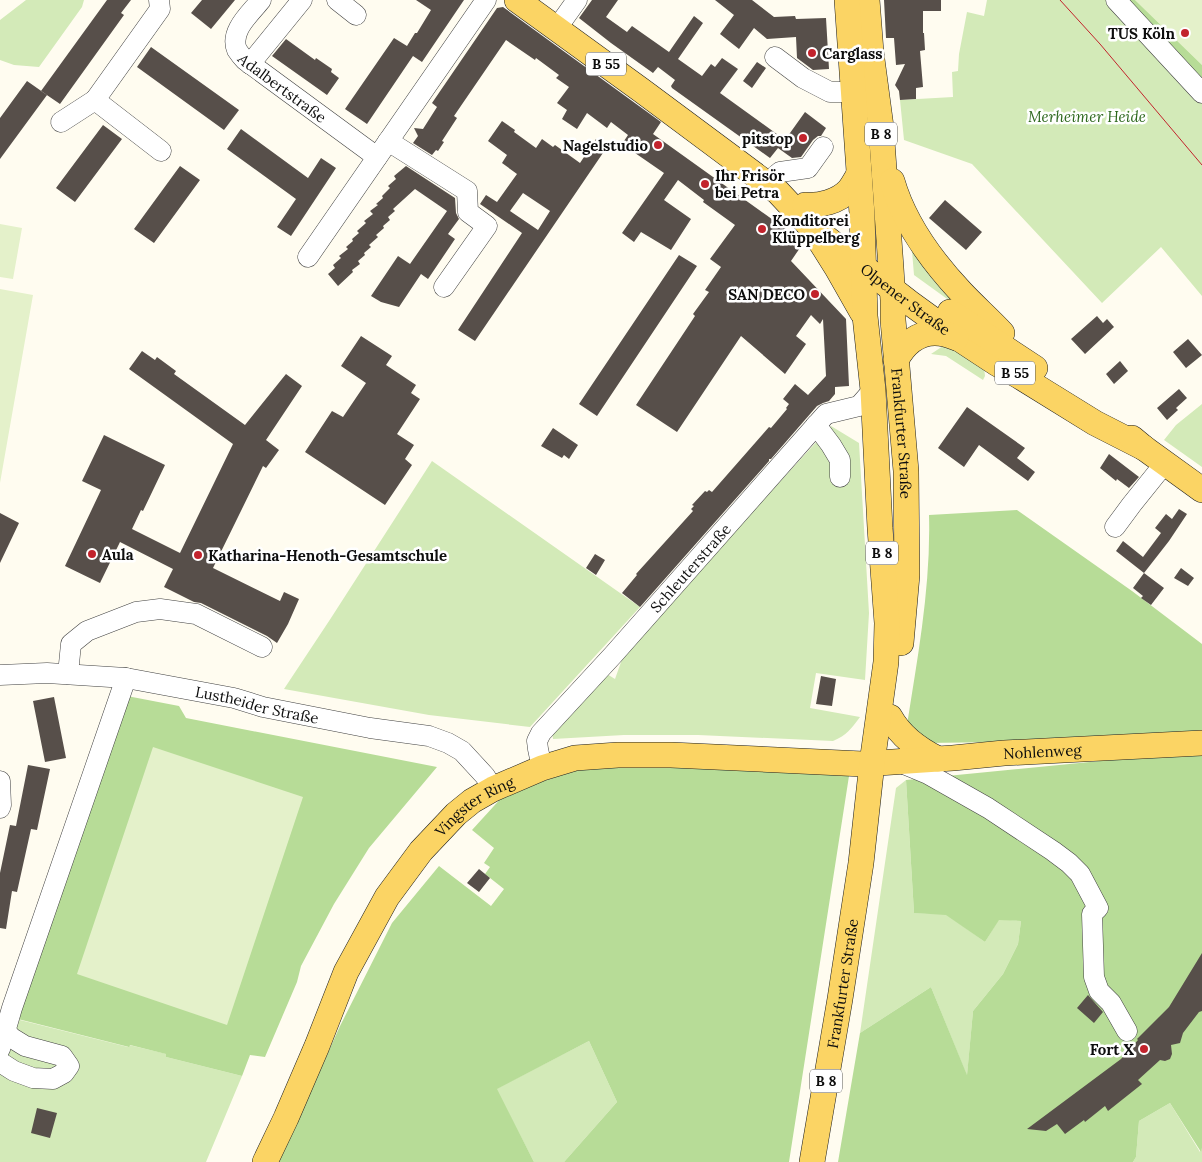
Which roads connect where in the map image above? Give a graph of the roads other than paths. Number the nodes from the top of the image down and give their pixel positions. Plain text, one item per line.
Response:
1 (159, 0) edge
2 (261, 0) edge
3 (302, 0) edge
4 (337, 0) edge
5 (486, 0) edge
6 (517, 0) edge
7 (577, 0) edge
8 (847, 0) edge
9 (867, 0) edge
10 (1116, 0) edge
11 (356, 15) dead end
12 (558, 28) junction
13 (775, 57) dead end
14 (250, 64) junction
15 (853, 92) junction
16 (1202, 93) edge
17 (95, 100) junction
18 (61, 122) dead end
19 (881, 127) junction
20 (823, 147) dead end
21 (382, 149) junction
22 (162, 151) dead end
23 (859, 174) junction
24 (772, 188) junction
25 (806, 214) junction
26 (308, 257) dead end
27 (863, 257) junction
28 (892, 279) junction
29 (444, 287) dead end
30 (865, 316) junction
31 (961, 340) junction
32 (896, 360) junction
33 (1023, 360) junction
34 (873, 390) junction
35 (816, 425) junction
36 (1144, 448) junction
37 (1164, 463) junction
38 (840, 477) dead end
39 (1202, 490) edge
40 (1115, 528) dead end
41 (262, 647) dead end
42 (68, 674) junction
43 (0, 675) edge
44 (126, 678) junction
45 (884, 716) junction
46 (1202, 743) edge
47 (938, 759) junction
48 (830, 763) junction
49 (884, 763) junction
50 (542, 768) junction
51 (0, 781) edge
52 (493, 789) junction
53 (0, 808) edge
54 (6, 1006) edge
55 (1127, 1031) dead end
56 (2, 1040) edge
57 (0, 1062) edge
58 (265, 1162) edge
59 (812, 1162) edge

1 - 17 street
2 - 14 street, Adalbertstraße
3 - 14 street
4 - 11 street
5 - 21 street
6 - 12 main road, Olpener Straße / B 55
7 - 12 street
8 - 15 main road, Frankfurter Straße / B 8
9 - 19 main road, Frankfurter Straße / B 8
10 - 16 street
12 - 24 main road, Olpener Straße / B 55
13 - 15 street
14 - 21 street, Adalbertstraße
15 - 23 main road, Frankfurter Straße / B 8
17 - 18 street
17 - 22 street
19 - 28 main road, Frankfurter Straße / B 8
19 - 33 main road
20 - 24 street
21 - 26 street
21 - 29 street, Adalbertstraße
23 - 25 main road
23 - 27 main road, Frankfurter Straße / B 8
24 - 25 main road, Olpener Straße / B 55
25 - 27 main road, Olpener Straße / B 55
25 - 30 main road
27 - 28 main road, B 55
27 - 30 main road, Frankfurter Straße / B 8
28 - 31 main road, Olpener Straße / B 55
28 - 32 main road, Frankfurter Straße / B 8
28 - 33 main road, Olpener Straße / B 55
30 - 34 main road, Frankfurter Straße / B 8
31 - 32 main road
31 - 36 main road, Olpener Straße / B 55
32 - 45 main road, Frankfurter Straße / B 8
33 - 36 main road, Olpener Straße / B 55
34 - 35 street, Schleuterstraße
34 - 45 main road, Frankfurter Straße / B 8
35 - 38 street
35 - 50 street, Schleuterstraße
36 - 37 main road, Olpener Straße / B 55
37 - 39 main road, Olpener Straße / B 55
37 - 40 street
41 - 42 street
42 - 43 street, Lustheider Straße
42 - 44 street, Lustheider Straße
44 - 52 street, Lustheider Straße
44 - 54 street
45 - 47 main road
45 - 48 main road
45 - 49 main road, Frankfurter Straße / B 8
46 - 47 main road, Nohlenweg
47 - 49 main road, Nohlenweg
48 - 49 main road, Vingster Ring
48 - 50 main road, Vingster Ring
49 - 55 street
49 - 59 main road, Frankfurter Straße / B 8
50 - 52 main road, Vingster Ring
51 - 53 street
52 - 58 main road, Vingster Ring
54 - 56 street
56 - 57 street

